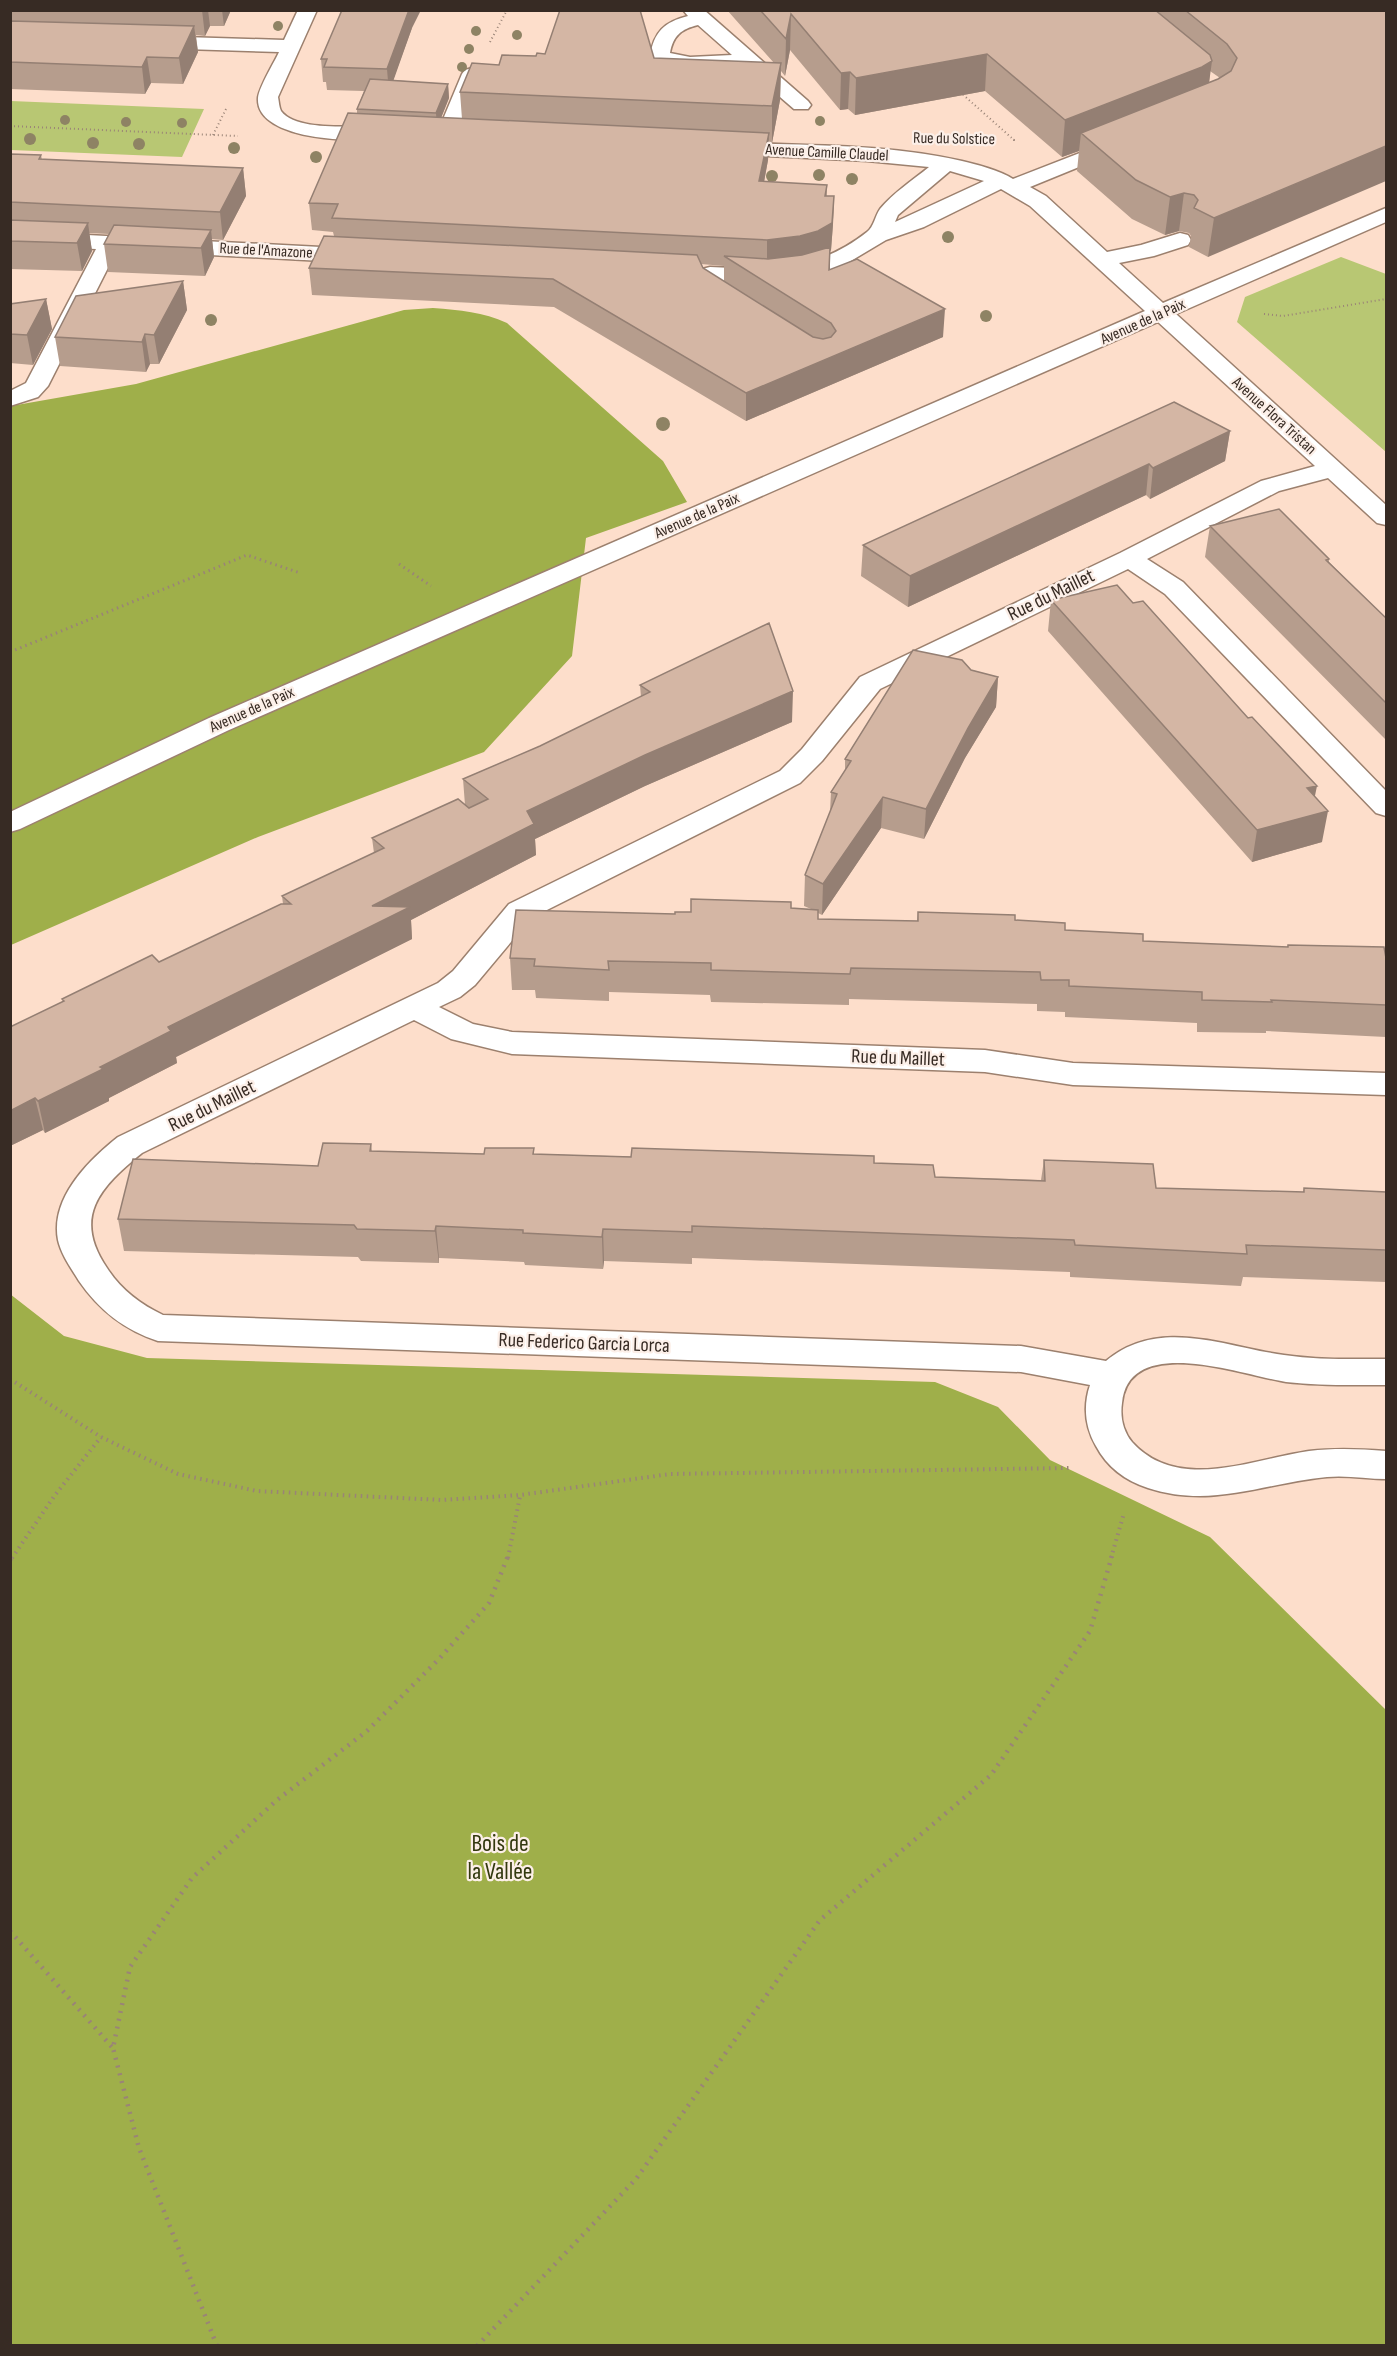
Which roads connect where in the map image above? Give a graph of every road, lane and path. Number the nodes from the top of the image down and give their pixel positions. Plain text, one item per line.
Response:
1 (308, 10) edge
2 (697, 15) edge
3 (128, 42) edge
4 (291, 46) junction
5 (748, 59) junction
6 (472, 74) edge
7 (959, 91) edge
8 (801, 105) dead end
9 (1139, 135) edge
10 (447, 136) junction
11 (470, 137) edge
12 (1002, 139) dead end
13 (708, 147) edge
14 (946, 163) junction
15 (1008, 183) junction
16 (1386, 214) edge
17 (878, 235) junction
18 (10, 238) edge
19 (1180, 240) dead end
20 (110, 243) junction
21 (380, 257) edge
22 (1102, 260) junction
23 (686, 272) edge
24 (1386, 299) edge
25 (1163, 314) junction
26 (1260, 314) dead end
27 (10, 399) edge
28 (1333, 469) junction
29 (1386, 518) edge
30 (1129, 558) junction
31 (399, 564) dead end
32 (300, 573) dead end
33 (429, 585) dead end
34 (10, 652) edge
35 (1386, 807) edge
36 (10, 823) edge
37 (417, 1007) junction
38 (1386, 1084) edge
39 (83, 1259) joint
40 (1386, 1372) edge
41 (1113, 1376) junction
42 (10, 1379) edge
43 (101, 1437) junction
44 (1386, 1465) edge
45 (1137, 1467) junction
46 (520, 1495) junction
47 (10, 1560) edge
48 (10, 1931) edge
49 (113, 2048) junction
50 (217, 2346) edge
51 (477, 2346) edge

1 - 4 street
2 - 5 street
2 - 5 street
3 - 4 street
4 - 10 street
5 - 8 street
6 - 10 street
7 - 12 path, Rue du Solstice
9 - 15 street
10 - 11 street
13 - 14 street, Avenue Camille Claudel
14 - 15 street, Avenue Camille Claudel
14 - 17 street
15 - 17 street
15 - 22 street, Avenue Camille Claudel
16 - 25 street, Avenue de la Paix
17 - 23 street
18 - 20 street, Rue de l'Amazone
19 - 22 street
20 - 21 street, Rue de l'Amazone
20 - 27 street
22 - 25 street, Avenue Camille Claudel
24 - 26 path
25 - 28 street, Avenue Flora Tristan
25 - 36 street, Avenue de la Paix
28 - 29 street, Avenue Flora Tristan
28 - 30 street, Rue du Maillet
30 - 35 street
30 - 37 street, Rue du Maillet
31 - 33 path
32 - 34 path
37 - 38 street, Rue du Maillet
37 - 39 street, Rue du Maillet
39 - 41 street, Rue Federico Garcia Lorca
40 - 41 street
41 - 45 street
42 - 43 path
43 - 46 path
43 - 47 path
44 - 45 street
45 - 46 path
45 - 51 path
46 - 49 path
48 - 49 path
49 - 50 path

